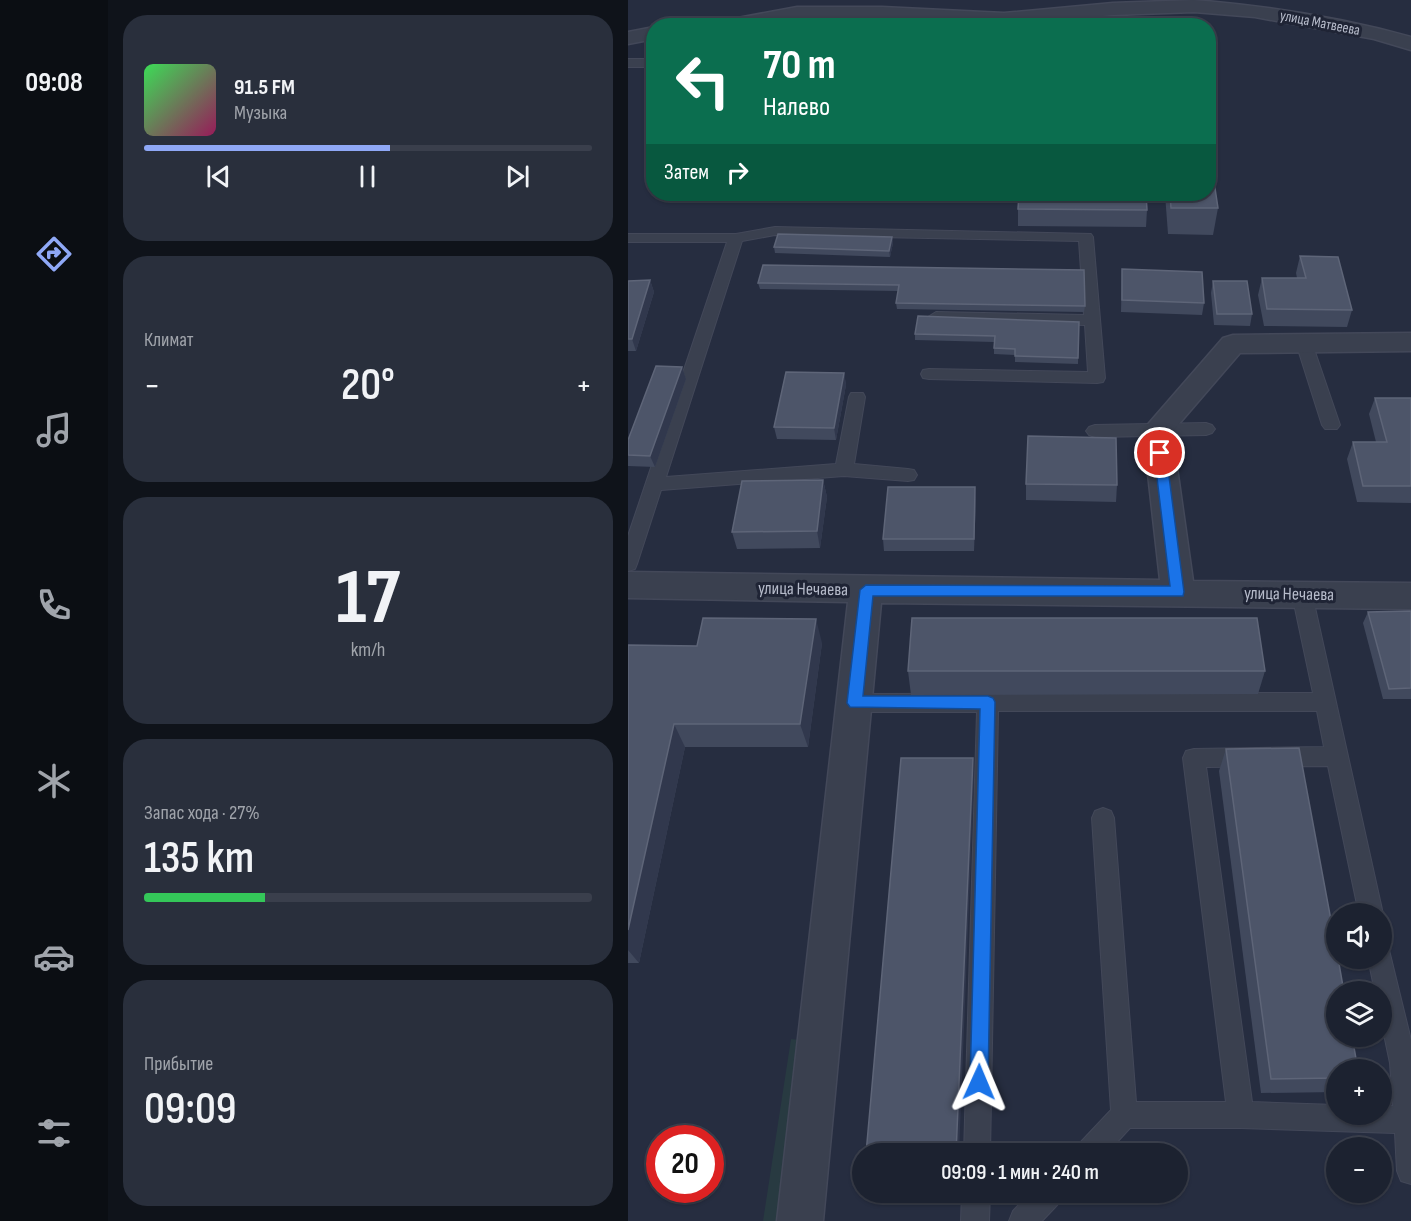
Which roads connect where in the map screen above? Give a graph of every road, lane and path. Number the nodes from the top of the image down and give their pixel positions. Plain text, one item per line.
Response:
1 (1112, 5) edge
2 (770, 18) edge
3 (984, 18) edge
4 (1012, 18) edge
5 (646, 35) edge
6 (628, 38) edge
7 (1411, 44) edge
8 (628, 63) edge
9 (646, 63) edge
10 (628, 238) edge
11 (736, 238) junction
12 (931, 317) edge
13 (1092, 320) junction
14 (1411, 342) edge
15 (1304, 343) junction
16 (929, 374) dead end
17 (857, 397) dead end
18 (1331, 425) dead end
19 (1206, 429) dead end
20 (1157, 430) junction
21 (1095, 431) dead end
22 (844, 470) junction
23 (908, 475) dead end
24 (655, 484) junction
25 (628, 564) edge
26 (628, 585) edge
27 (866, 590) junction
28 (1178, 592) junction
29 (1302, 594) junction
30 (1411, 596) edge
31 (988, 702) junction
32 (1325, 702) junction
33 (855, 703) junction
34 (1337, 756) junction
35 (1103, 818) dead end
36 (1369, 903) edge
37 (1382, 969) edge
38 (1124, 1115) junction
39 (1241, 1115) junction
40 (1406, 1119) junction
41 (977, 1143) edge
42 (1097, 1143) edge
43 (1411, 1171) edge
44 (976, 1203) edge
45 (1039, 1203) edge
46 (800, 1221) edge
47 (975, 1221) edge
48 (1022, 1221) edge

1 - 4 street, улица Матвеева
1 - 7 street, улица Матвеева
2 - 3 street, улица Матвеева
5 - 6 street
8 - 9 lane
10 - 11 lane
11 - 13 lane
11 - 24 lane
12 - 13 lane
13 - 16 lane
14 - 15 street
15 - 18 lane
15 - 20 street
17 - 22 lane
19 - 20 lane
20 - 21 lane
20 - 28 street
22 - 23 lane
22 - 24 lane
24 - 25 lane
26 - 27 street, улица Нечаева
27 - 28 street, улица Нечаева
27 - 33 street
28 - 29 street, улица Нечаева
29 - 30 street, улица Нечаева
29 - 32 lane
31 - 32 lane
31 - 33 lane
31 - 41 lane
32 - 34 lane
33 - 46 street
34 - 36 lane
34 - 39 lane
35 - 38 lane
37 - 40 lane
38 - 39 lane
38 - 42 lane
39 - 40 lane
40 - 43 lane
44 - 47 lane
45 - 48 lane

